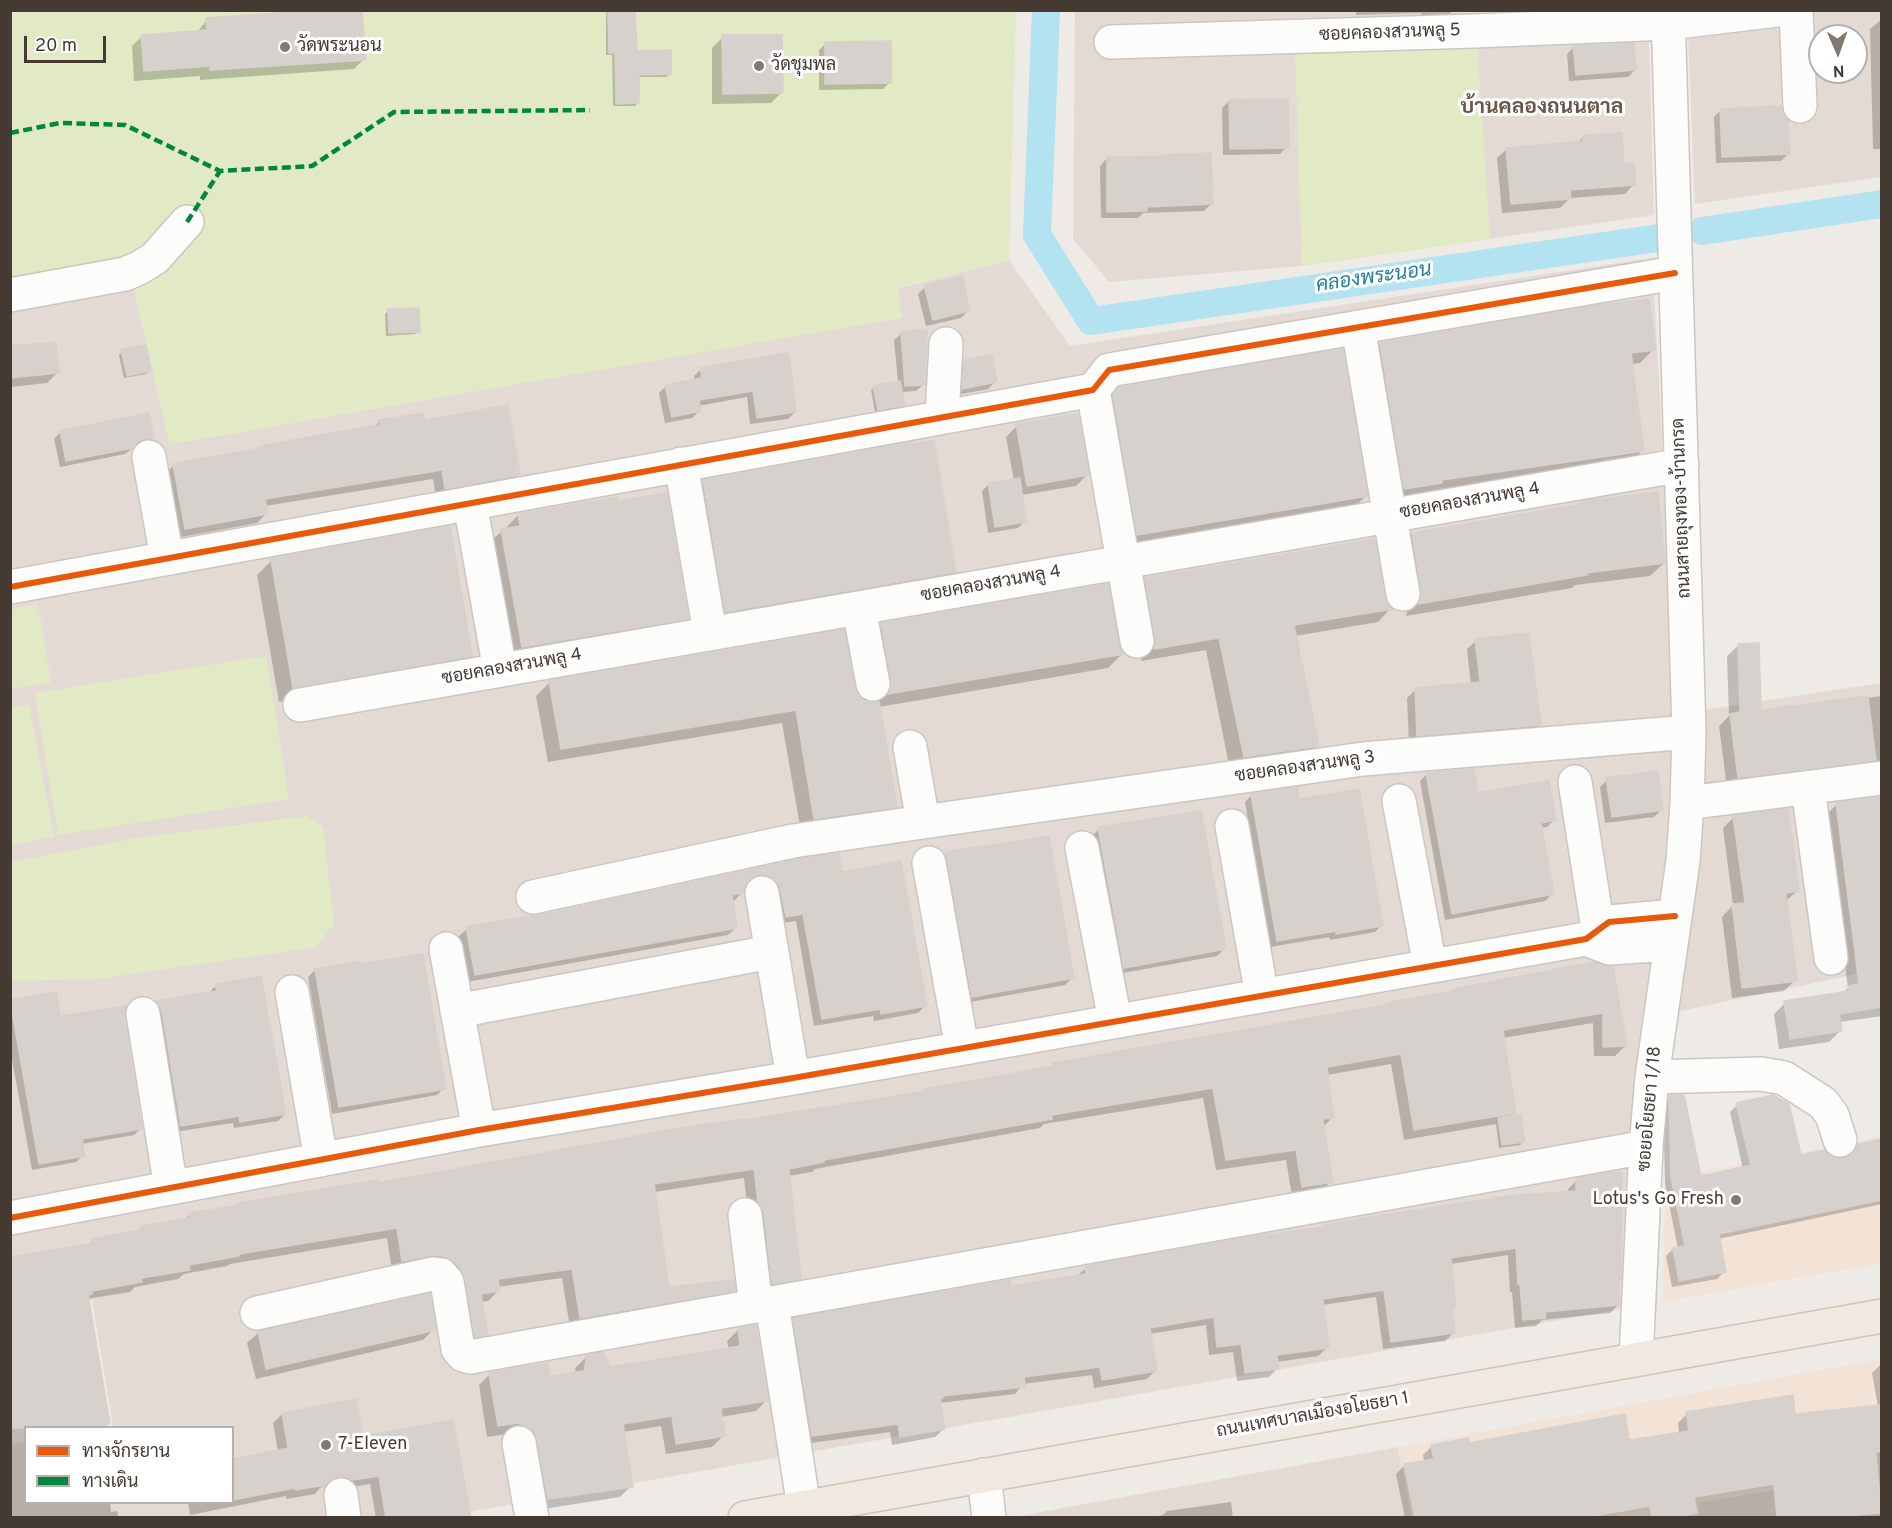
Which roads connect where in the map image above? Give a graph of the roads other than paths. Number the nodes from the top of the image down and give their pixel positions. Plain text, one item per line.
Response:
1 (1777, 10) edge
2 (1796, 10) edge
3 (1668, 17) edge
4 (1507, 20) edge
5 (1111, 42) dead end
6 (1800, 106) dead end
7 (187, 222) dead end
8 (1675, 273) junction
9 (10, 295) edge
10 (1358, 327) junction
11 (946, 344) dead end
12 (1092, 390) junction
13 (942, 417) junction
14 (149, 457) dead end
15 (681, 464) junction
16 (1682, 465) junction
17 (470, 503) junction
18 (1390, 516) junction
19 (167, 558) junction
20 (1123, 562) junction
21 (10, 587) edge
22 (1403, 594) dead end
23 (859, 608) junction
24 (710, 633) junction
25 (1137, 641) dead end
26 (500, 670) junction
27 (873, 684) dead end
28 (300, 705) dead end
29 (1689, 732) junction
30 (910, 747) dead end
31 (1881, 778) edge
32 (1575, 782) dead end
33 (1808, 788) junction
34 (1399, 801) dead end
35 (1687, 803) junction
36 (923, 822) junction
37 (1232, 826) dead end
38 (1082, 848) dead end
39 (929, 863) dead end
40 (762, 893) dead end
41 (533, 897) dead end
42 (1673, 930) junction
43 (1602, 934) junction
44 (446, 949) dead end
45 (771, 952) junction
46 (1831, 958) dead end
47 (1430, 966) junction
48 (292, 992) dead end
49 (1262, 996) junction
50 (1661, 1004) joint
51 (457, 1011) junction
52 (143, 1014) dead end
53 (1114, 1021) junction
54 (962, 1048) junction
55 (1652, 1077) junction
56 (792, 1078) junction
57 (479, 1130) junction
58 (1840, 1140) dead end
59 (1646, 1147) junction
60 (321, 1160) junction
61 (171, 1188) junction
62 (12, 1209) edge
63 (745, 1215) dead end
64 (764, 1305) junction
65 (257, 1313) dead end
66 (1881, 1316) edge
67 (1636, 1359) junction
68 (519, 1443) dead end
69 (984, 1475) junction
70 (815, 1510) edge
71 (532, 1518) edge
72 (745, 1518) edge
73 (989, 1518) edge

1 - 3 street, ซอยคลองสวนพลู 5
2 - 6 street
3 - 4 street, ซอยคลองสวนพลู 5
3 - 8 street, ถนนสายถุงทอง-บ้านกรด
4 - 5 street, ซอยคลองสวนพลู 5
7 - 9 street
8 - 10 street
8 - 16 street, ถนนสายถุงทอง-บ้านกรด
10 - 12 street
10 - 18 street
11 - 13 street
12 - 13 street
12 - 20 street
13 - 15 street
14 - 19 street
15 - 17 street
15 - 24 street
16 - 18 street, ซอยคลองสวนพลู 4
16 - 29 street, ถนนสายถุงทอง-บ้านกรด
17 - 19 street
17 - 26 street
18 - 20 street, ซอยคลองสวนพลู 4
18 - 22 street
19 - 21 street
20 - 23 street, ซอยคลองสวนพลู 4
20 - 25 street
23 - 24 street, ซอยคลองสวนพลู 4
23 - 27 street
24 - 26 street, ซอยคลองสวนพลู 4
26 - 28 street, ซอยคลองสวนพลู 4
29 - 35 street, ถนนสายถุงทอง-บ้านกรด
29 - 36 street, ซอยคลองสวนพลู 3
30 - 36 street
31 - 33 street
32 - 43 street
33 - 35 street
33 - 46 street
34 - 47 street
35 - 42 street, ถนนสายถุงทอง-บ้านกรด
36 - 41 street, ซอยคลองสวนพลู 3
37 - 49 street
38 - 53 street
39 - 54 street
40 - 45 street
42 - 43 street
42 - 50 street, ถนนสายถุงทอง-บ้านกรด
43 - 47 street
44 - 51 street
45 - 51 street
45 - 56 street
47 - 49 street
48 - 60 street
49 - 53 street
50 - 55 street, ซอยอโยธยา 1/18
51 - 57 street
52 - 61 street
53 - 54 street
54 - 56 street
55 - 58 street
55 - 59 street, ซอยอโยธยา 1/18
56 - 57 street
57 - 60 street
59 - 64 street
59 - 67 street, ซอยอโยธยา 1/18
60 - 61 street
61 - 62 street
63 - 64 street
64 - 65 street
64 - 70 street
66 - 67 main road, ถนนเทศบาลเมืองอโยธยา 1
67 - 69 main road, ถนนเทศบาลเมืองอโยธยา 1
68 - 71 street
69 - 70 main road, ถนนเทศบาลเมืองอโยธยา 1
69 - 73 street
70 - 72 main road, ถนนเทศบาลเมืองอโยธยา 1

